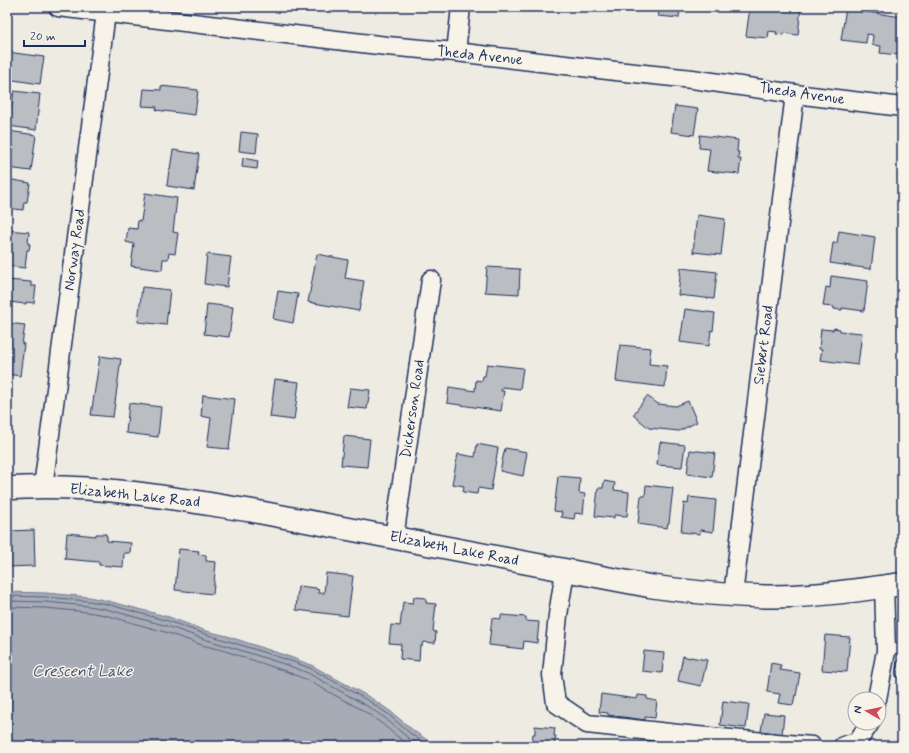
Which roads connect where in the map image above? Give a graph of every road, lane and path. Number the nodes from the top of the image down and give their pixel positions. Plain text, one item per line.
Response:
1 (58, 7) edge
2 (461, 7) edge
3 (106, 13) junction
4 (456, 52) junction
5 (795, 94) junction
6 (902, 107) edge
7 (431, 280) dead end
8 (43, 487) junction
9 (7, 488) edge
10 (394, 538) junction
11 (566, 571) junction
12 (893, 585) edge
13 (733, 595) junction
14 (894, 648) edge
15 (902, 664) edge
16 (902, 673) edge
17 (880, 691) edge
18 (865, 731) edge
19 (812, 746) edge
20 (843, 746) edge

1 - 3 street, Theda Avenue
2 - 4 street
3 - 4 street, Theda Avenue
3 - 8 street, Norway Road
4 - 5 street, Theda Avenue
5 - 6 street, Theda Avenue
5 - 13 street, Siebert Road
7 - 10 street, Dickerson Road
8 - 9 street, Elizabeth Lake Road
8 - 10 street, Elizabeth Lake Road
10 - 11 street, Elizabeth Lake Road
11 - 13 street, Elizabeth Lake Road
11 - 19 street
12 - 13 street, Elizabeth Lake Road
12 - 14 street
14 - 17 street
15 - 16 lane
18 - 20 street

